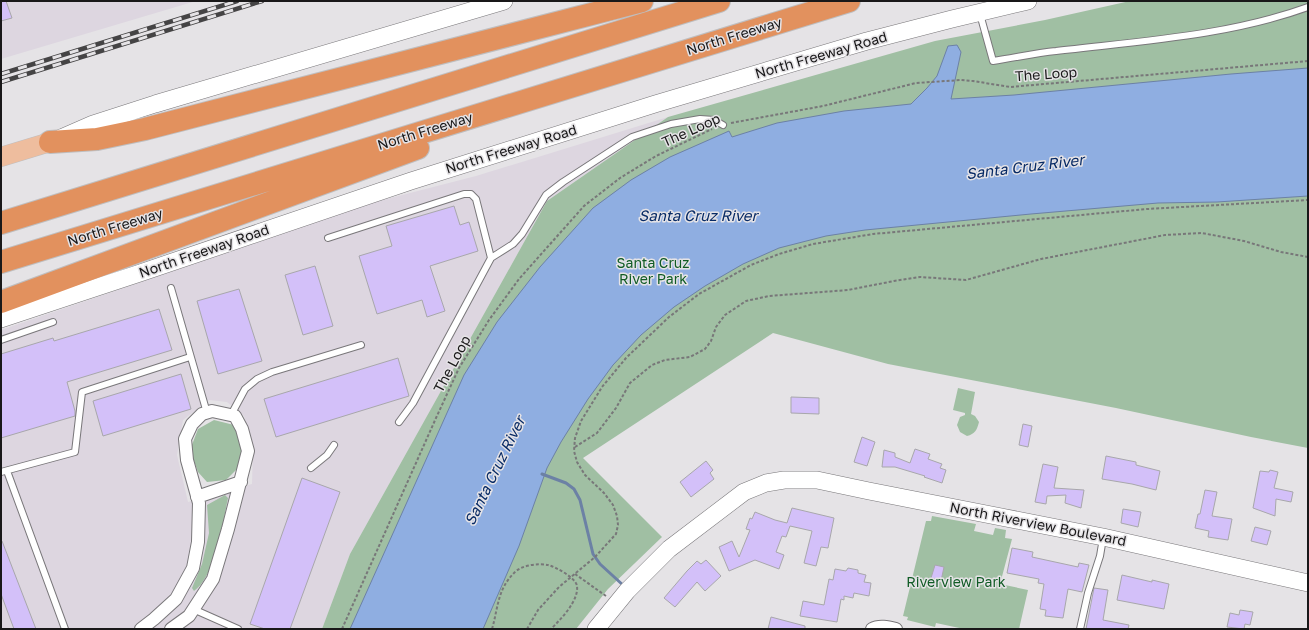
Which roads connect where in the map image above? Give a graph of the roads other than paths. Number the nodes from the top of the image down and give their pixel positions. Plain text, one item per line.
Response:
1 (504, 1) edge
2 (642, 1) edge
3 (719, 1) edge
4 (849, 1) edge
5 (1028, 1) edge
6 (1308, 7) edge
7 (980, 12) junction
8 (656, 60) junction
9 (723, 125) road end
10 (50, 142) junction
11 (1, 157) edge
12 (1, 223) edge
13 (328, 238) dead end
14 (491, 258) junction
15 (1, 262) edge
16 (171, 288) dead end
17 (1, 302) edge
18 (1, 319) edge
19 (54, 322) dead end
20 (1, 340) edge
21 (361, 345) dead end
22 (190, 357) junction
23 (206, 412) junction
24 (231, 415) junction
25 (399, 422) dead end
26 (334, 445) dead end
27 (311, 468) dead end
28 (4, 471) edge
29 (241, 482) junction
30 (197, 497) junction
31 (1103, 537) junction
32 (1308, 583) edge
33 (176, 599) junction
34 (193, 609) junction
35 (874, 628) edge
36 (64, 629) edge
37 (141, 629) edge
38 (171, 629) edge
39 (238, 629) edge
40 (596, 629) edge
41 (896, 629) edge
42 (1080, 629) edge

1 - 10 main road
2 - 10 highway
3 - 12 highway
4 - 8 highway, North Freeway
5 - 7 main road, North Freeway Road
6 - 7 lane
7 - 18 main road, North Freeway Road
8 - 15 highway, North Freeway
8 - 17 highway
9 - 14 lane
10 - 11 main road
13 - 14 lane
14 - 25 lane
16 - 22 lane
19 - 20 lane
21 - 24 lane
22 - 23 lane
22 - 28 lane
23 - 24 street
23 - 30 street
24 - 29 street
26 - 27 lane
28 - 36 lane
29 - 30 street
29 - 34 street
30 - 33 street
31 - 32 main road, North Riverview Boulevard
31 - 40 main road, North Riverview Boulevard
31 - 42 lane
33 - 34 street
33 - 37 street
34 - 38 street
34 - 39 lane
35 - 41 street

